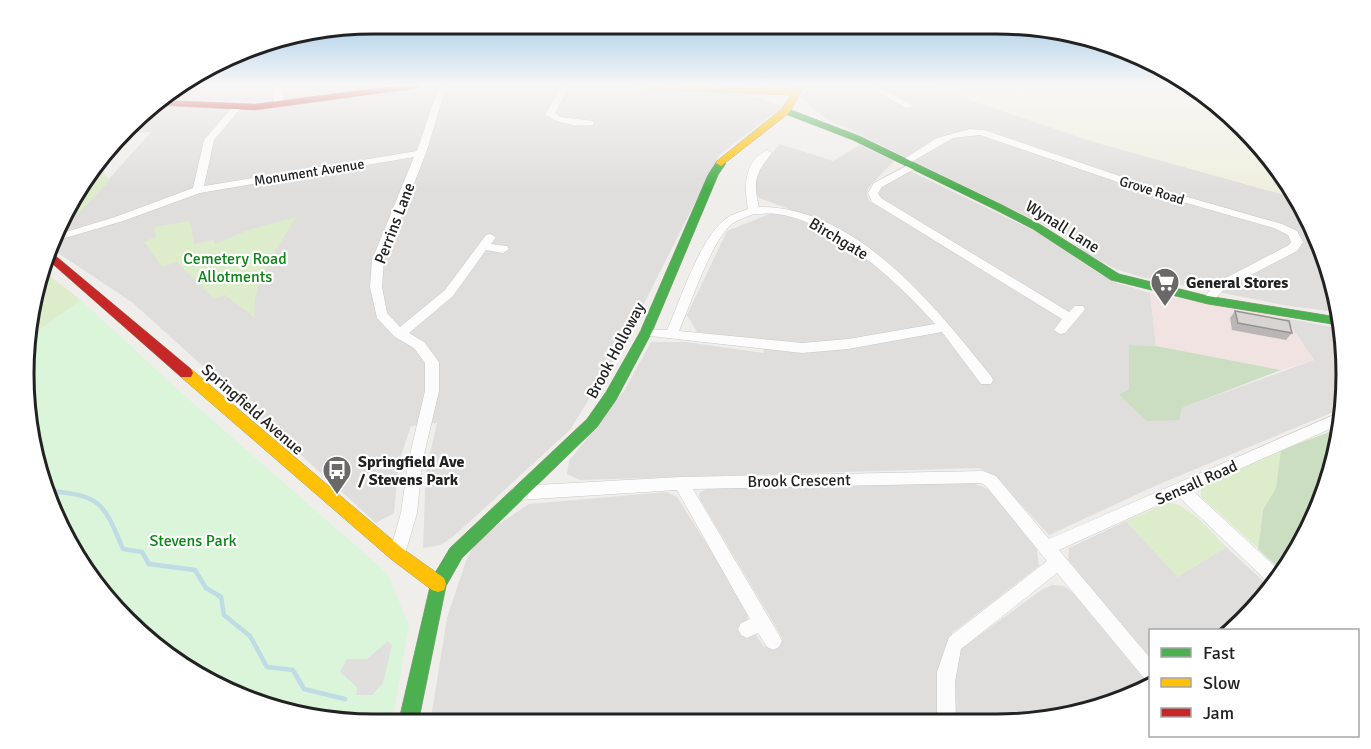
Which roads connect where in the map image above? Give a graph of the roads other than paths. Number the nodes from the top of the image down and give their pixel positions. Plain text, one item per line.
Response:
1 (226, 120) edge
2 (432, 120) edge
3 (566, 120) edge
4 (774, 120) edge
5 (812, 120) edge
6 (590, 123) dead end
7 (421, 153) junction
8 (767, 153) dead end
9 (908, 164) junction
10 (198, 190) junction
11 (754, 210) junction
12 (64, 236) edge
13 (503, 249) dead end
14 (55, 260) edge
15 (1208, 300) junction
16 (1332, 320) edge
17 (944, 327) junction
18 (1060, 330) dead end
19 (646, 332) junction
20 (400, 334) junction
21 (671, 334) junction
22 (986, 380) dead end
23 (1334, 421) edge
24 (681, 483) junction
25 (1180, 488) junction
26 (518, 493) junction
27 (397, 554) junction
28 (1054, 555) junction
29 (1271, 574) edge
30 (438, 584) junction
31 (773, 641) dead end
32 (1149, 671) edge
33 (410, 714) edge
34 (946, 714) edge

1 - 10 street
2 - 7 street, Perrins Lane
3 - 6 street
4 - 19 street, Brook Holloway
5 - 9 street, Wynall Lane
7 - 10 street, Monument Avenue
7 - 20 street, Perrins Lane
8 - 11 street
9 - 15 street, Wynall Lane
9 - 15 street, Grove Road
9 - 18 street
10 - 12 street, Monument Avenue
11 - 17 street, Birchgate
11 - 21 street
13 - 20 street
14 - 27 street, Springfield Avenue
15 - 16 street, Wynall Lane
17 - 21 street
17 - 22 street, Birchgate
19 - 21 street
19 - 26 street, Brook Holloway
20 - 27 street, Perrins Lane
23 - 25 street, Sensall Road
24 - 26 street, Brook Crescent
24 - 28 street, Brook Crescent
24 - 31 street
25 - 28 street, Sensall Road
25 - 29 street
26 - 30 street, Brook Holloway
27 - 30 street, Springfield Avenue
28 - 32 street, Brook Crescent
28 - 34 street, Sensall Road
30 - 33 street, Brook Holloway

